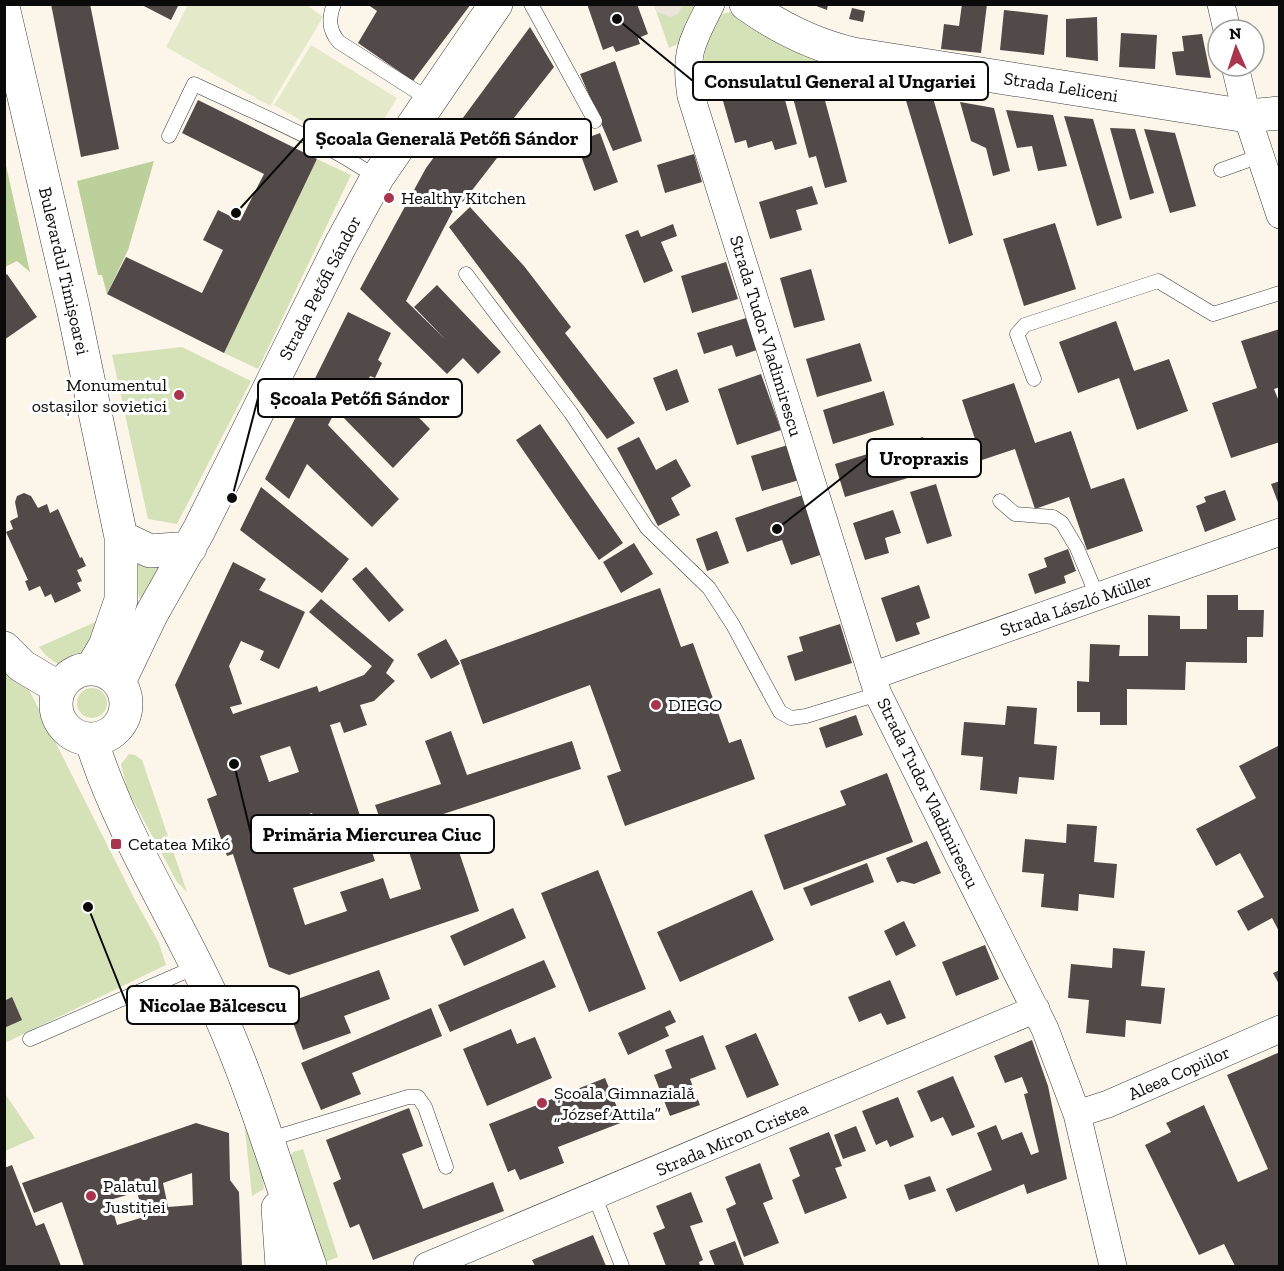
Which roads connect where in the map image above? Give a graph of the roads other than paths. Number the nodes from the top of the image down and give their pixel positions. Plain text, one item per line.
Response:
1 (334, 4) edge
2 (496, 4) edge
3 (531, 4) edge
4 (711, 4) edge
5 (746, 4) edge
6 (4, 12) edge
7 (1238, 78) edge
8 (430, 100) junction
9 (1280, 113) edge
10 (1247, 116) junction
11 (595, 121) dead end
12 (169, 136) dead end
13 (1260, 156) junction
14 (1221, 170) dead end
15 (377, 178) junction
16 (1280, 215) edge
17 (466, 274) dead end
18 (1257, 284) dead end
19 (1280, 293) edge
20 (1261, 299) junction
21 (1034, 379) dead end
22 (1000, 501) dead end
23 (1280, 532) edge
24 (121, 537) junction
25 (190, 548) junction
26 (1098, 598) junction
27 (4, 648) edge
28 (105, 675) junction
29 (875, 685) junction
30 (59, 688) junction
31 (91, 739) junction
32 (198, 966) junction
33 (1036, 1009) junction
34 (1280, 1029) edge
35 (30, 1039) dead end
36 (1077, 1114) junction
37 (271, 1154) junction
38 (446, 1167) dead end
39 (595, 1197) junction
40 (282, 1266) edge
41 (310, 1266) edge
42 (427, 1266) edge
43 (622, 1266) edge
44 (1113, 1266) edge

1 - 8 lane
2 - 8 street, Strada Petőfi Sándor
3 - 11 lane
4 - 29 street, Strada Tudor Vladimirescu
5 - 10 street, Strada Leliceni
6 - 24 street, Bulevardul Timișoarei
7 - 10 street
8 - 15 street, Strada Petőfi Sándor
9 - 10 street, Strada Leliceni
10 - 13 street
12 - 15 lane
13 - 14 lane
13 - 16 street
15 - 25 street, Strada Petőfi Sándor
17 - 29 lane
18 - 20 lane
19 - 20 lane
20 - 21 lane
22 - 26 lane
23 - 26 street, Strada László Müller
24 - 25 street
24 - 28 street, Bulevardul Timișoarei
25 - 28 street, Strada Petőfi Sándor
26 - 29 street, Strada László Müller
27 - 30 street
28 - 30 street
28 - 31 street
29 - 33 street, Strada Tudor Vladimirescu
30 - 31 street
31 - 32 street
32 - 35 lane
32 - 37 street
33 - 36 street, Strada Tudor Vladimirescu
33 - 39 street, Strada Miron Cristea
34 - 36 street, Aleea Copiilor
36 - 44 street, Strada Tudor Vladimirescu
37 - 38 lane
37 - 40 street
37 - 41 street
39 - 42 street, Strada Miron Cristea
39 - 43 lane

